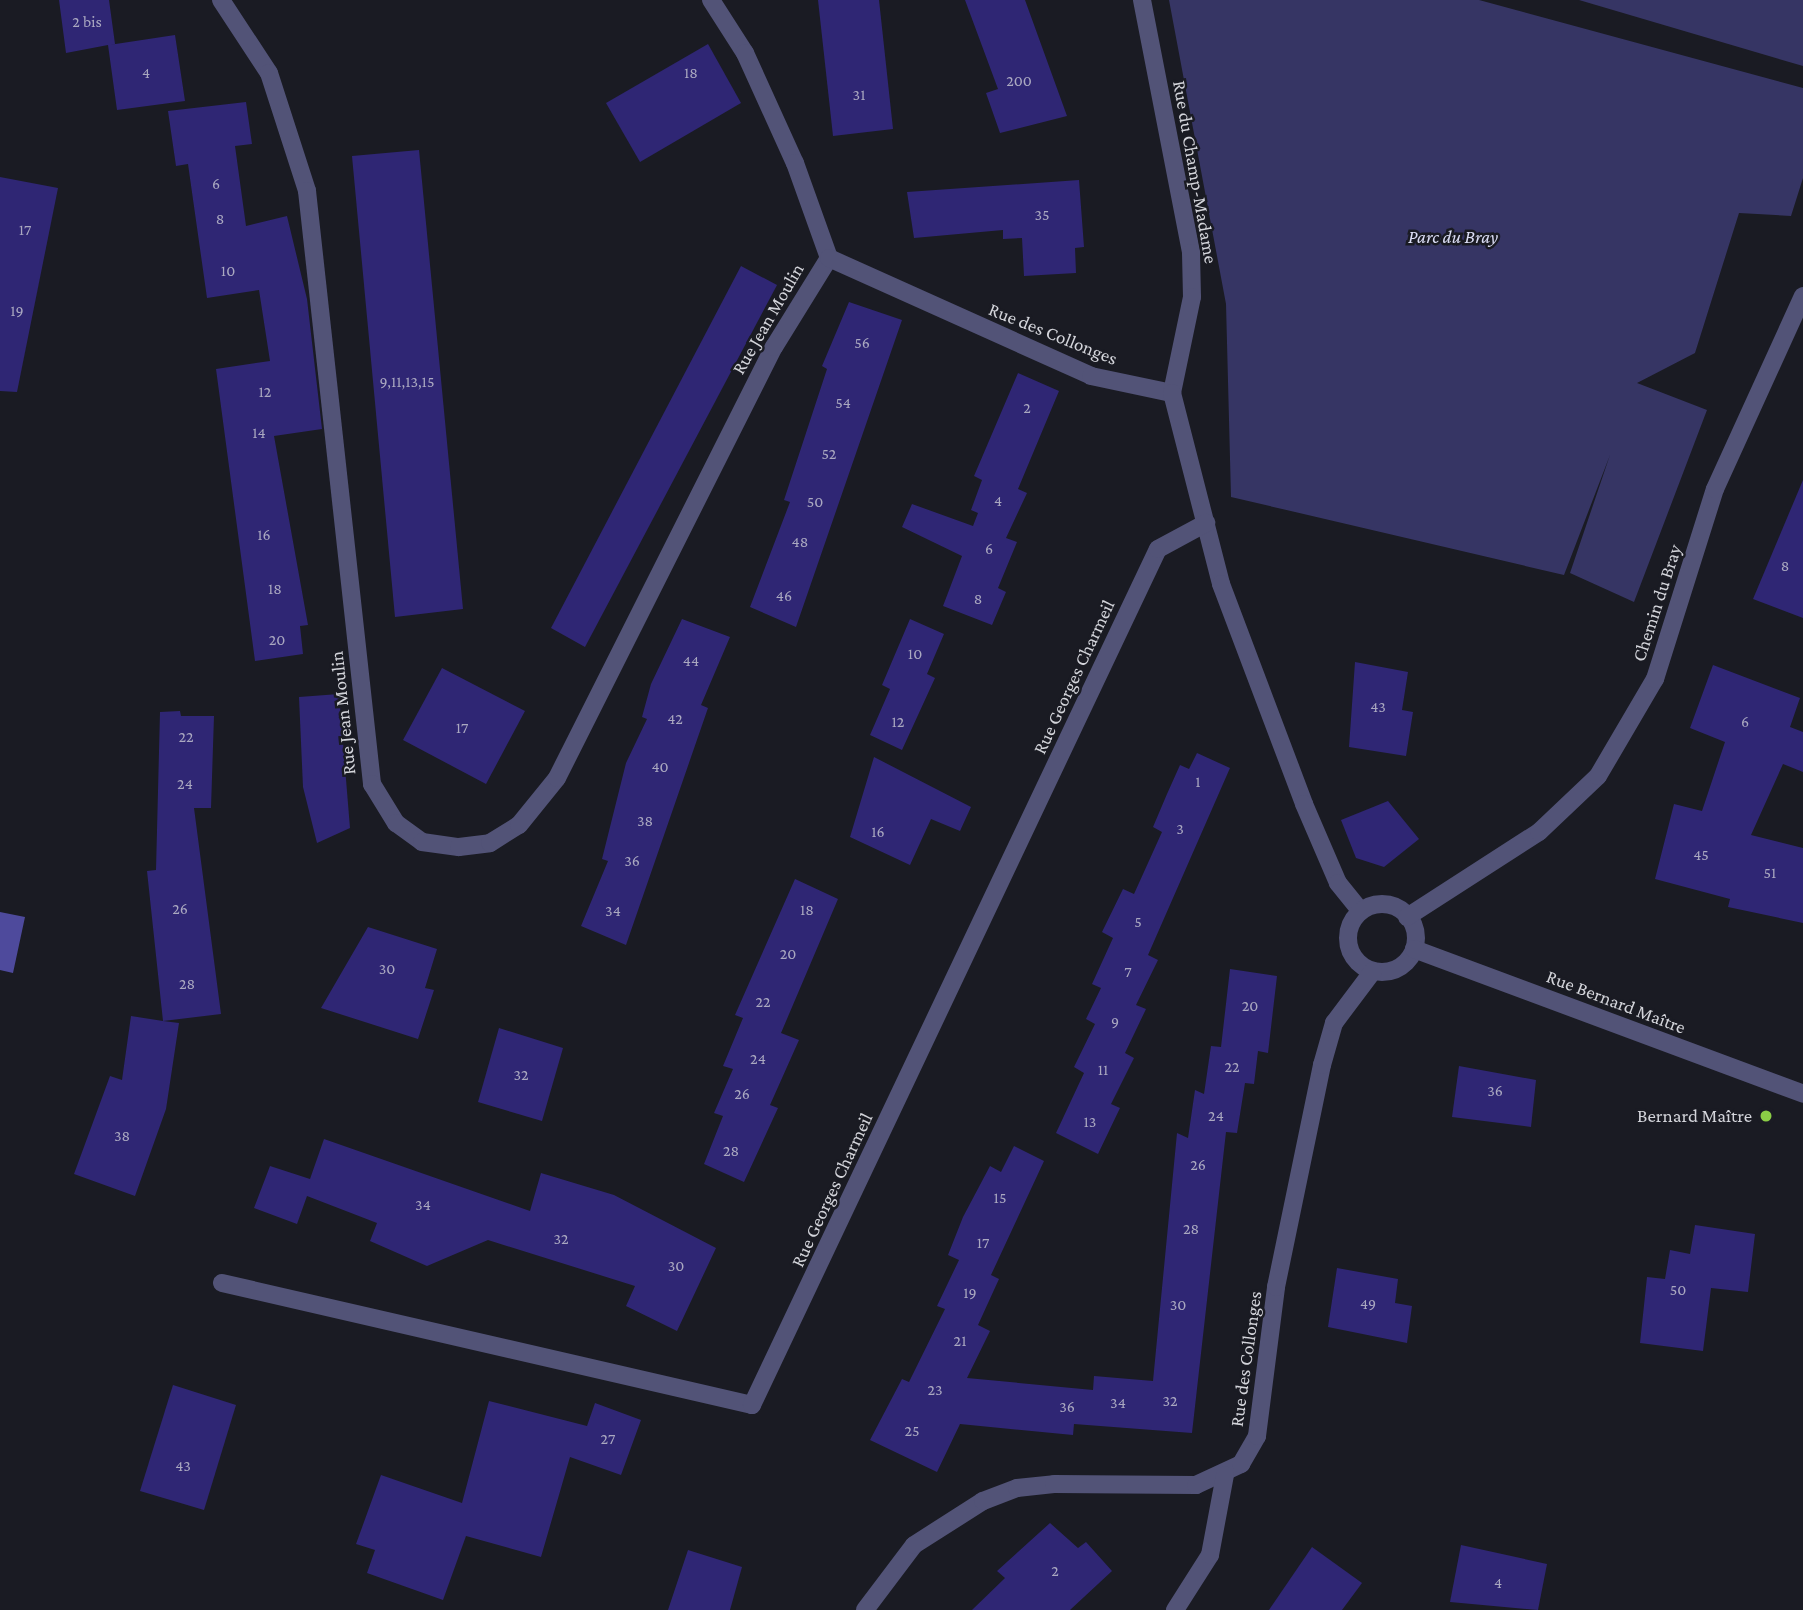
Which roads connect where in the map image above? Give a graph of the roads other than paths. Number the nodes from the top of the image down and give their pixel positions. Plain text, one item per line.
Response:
1 (221, 0) edge
2 (711, 0) edge
3 (1142, 0) edge
4 (829, 257) junction
5 (1803, 296) edge
6 (1172, 393) junction
7 (1206, 523) junction
8 (1361, 911) junction
9 (1407, 917) junction
10 (1414, 949) junction
11 (1373, 971) junction
12 (1803, 1094) edge
13 (222, 1283) dead end
14 (1225, 1475) junction
15 (865, 1610) edge
16 (1175, 1610) edge

1 - 4 street, Rue Jean Moulin
2 - 4 street
3 - 6 street, Rue du Champ-Madame
4 - 6 street, Rue des Collonges
5 - 9 street, Chemin du Bray
6 - 7 street
7 - 8 street
7 - 13 street, Rue Georges Charmeil
8 - 9 street
8 - 11 street
9 - 10 street
10 - 11 street
10 - 12 street, Rue Bernard Maître
11 - 14 street, Rue des Collonges
14 - 15 street, Rue des Collonges
14 - 16 street

